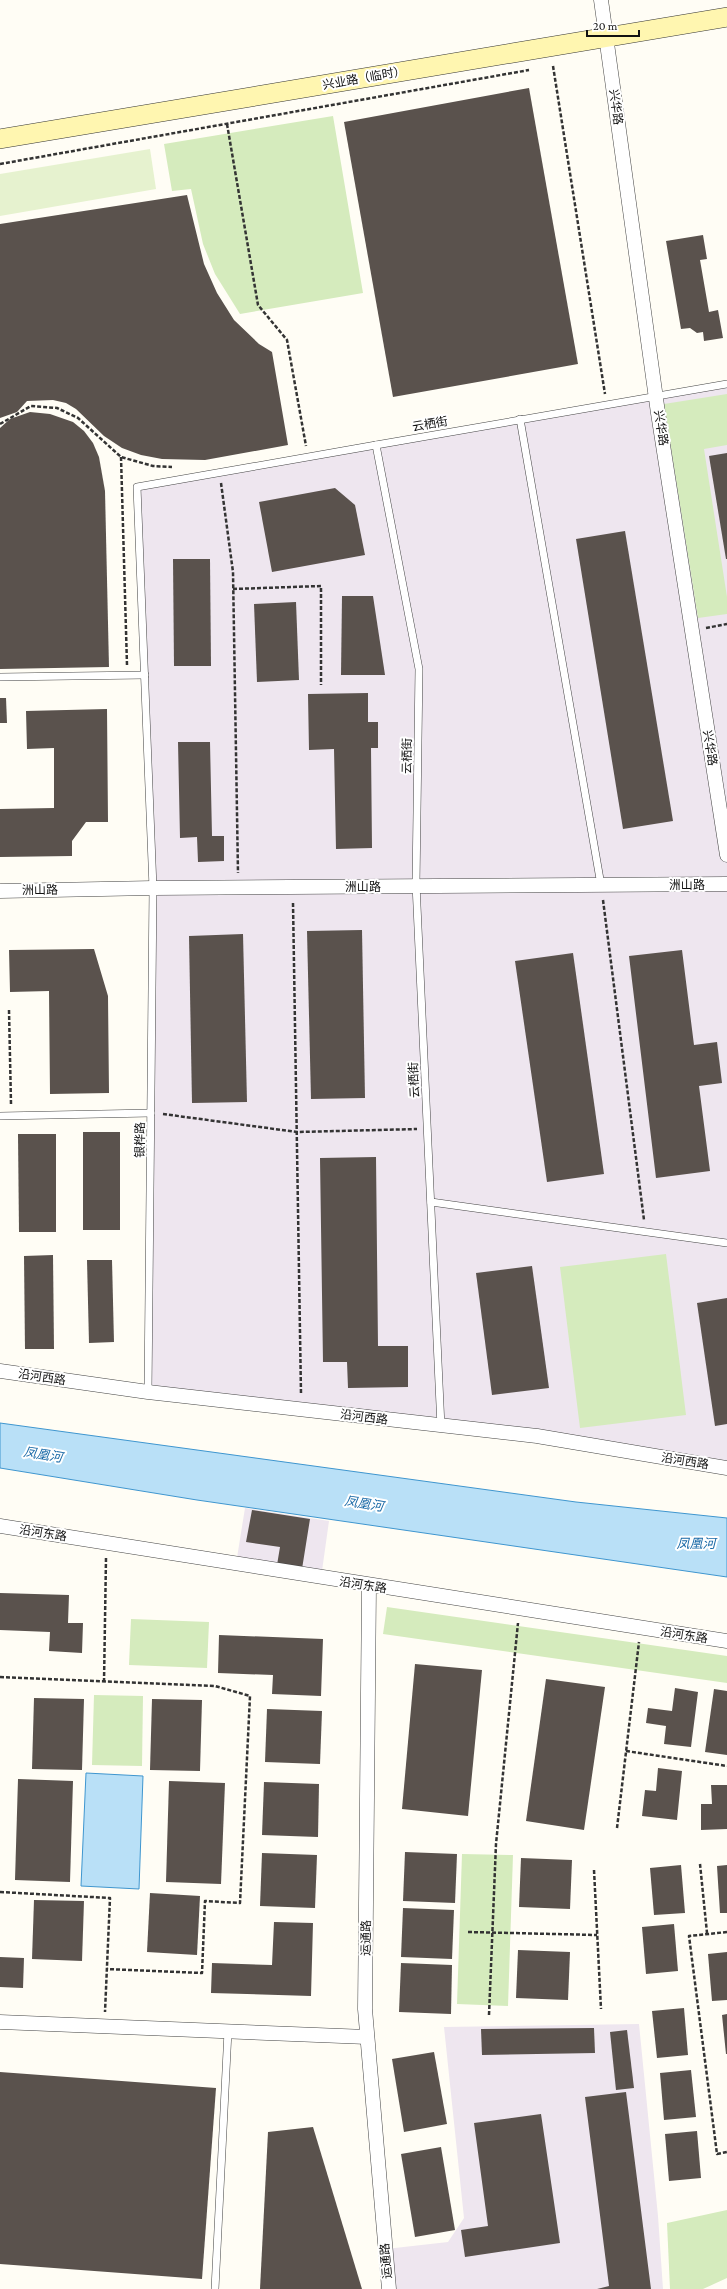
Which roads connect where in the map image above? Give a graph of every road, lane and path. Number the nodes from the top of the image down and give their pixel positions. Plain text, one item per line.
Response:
1 (601, 0) edge
2 (727, 17) edge
3 (606, 37) junction
4 (560, 65) dead end
5 (553, 66) junction
6 (545, 68) dead end
7 (537, 69) dead end
8 (227, 124) junction
9 (0, 139) edge
10 (0, 164) edge
11 (727, 384) edge
12 (656, 395) junction
13 (607, 404) junction
14 (520, 419) junction
15 (0, 424) edge
16 (376, 445) junction
17 (306, 447) junction
18 (298, 448) dead end
19 (121, 457) junction
20 (308, 457) junction
21 (176, 468) dead end
22 (220, 473) junction
23 (233, 589) junction
24 (727, 624) edge
25 (692, 630) junction
26 (127, 675) junction
27 (145, 675) junction
28 (0, 677) edge
29 (321, 685) dead end
30 (727, 855) edge
31 (727, 884) edge
32 (601, 885) junction
33 (416, 886) junction
34 (238, 887) junction
35 (293, 887) junction
36 (153, 888) junction
37 (0, 891) edge
38 (9, 1010) dead end
39 (151, 1113) junction
40 (11, 1115) junction
41 (0, 1116) edge
42 (427, 1129) junction
43 (297, 1132) junction
44 (431, 1202) junction
45 (646, 1232) junction
46 (727, 1243) edge
47 (0, 1371) edge
48 (148, 1392) junction
49 (302, 1410) junction
50 (441, 1427) junction
51 (727, 1468) edge
52 (0, 1526) edge
53 (107, 1544) junction
54 (369, 1586) junction
55 (519, 1609) junction
56 (641, 1628) junction
57 (727, 1641) edge
58 (0, 1677) edge
59 (104, 1682) junction
60 (626, 1751) junction
61 (727, 1766) edge
62 (616, 1828) dead end
63 (700, 1864) dead end
64 (594, 1870) dead end
65 (0, 1892) edge
66 (468, 1932) dead end
67 (727, 1932) edge
68 (492, 1933) junction
69 (707, 1934) junction
70 (597, 1935) junction
71 (107, 1969) junction
72 (601, 2009) dead end
73 (489, 2015) dead end
74 (0, 2022) edge
75 (104, 2026) junction
76 (228, 2031) junction
77 (367, 2037) junction
78 (727, 2152) edge
79 (215, 2289) edge
80 (389, 2289) edge

1 - 3 street, 兴华路
2 - 3 main road, 兴业路（临时）
3 - 9 main road, 兴业路（临时）
3 - 12 street, 兴华路
4 - 5 path
5 - 6 path
5 - 13 path
7 - 8 path
8 - 10 path
8 - 17 path
11 - 12 lane, 云栖街
12 - 13 lane, 云栖街
12 - 25 street, 兴华路
13 - 14 lane, 云栖街
14 - 16 lane, 云栖街
14 - 32 lane
15 - 19 path
16 - 20 lane
16 - 33 lane, 云栖街
17 - 18 path
17 - 20 path
19 - 21 path
19 - 26 path
20 - 22 lane
22 - 23 path
22 - 27 lane, 银桦路
23 - 29 path
23 - 34 path
24 - 25 path
25 - 30 street, 兴华路
26 - 27 lane
26 - 28 lane
27 - 36 lane, 银桦路
31 - 32 street, 洲山路
32 - 33 street, 洲山路
32 - 45 path
33 - 35 street, 洲山路
33 - 42 lane, 云栖街
34 - 35 street, 洲山路
34 - 36 street, 洲山路
35 - 43 path
36 - 37 street, 洲山路
36 - 39 lane, 银桦路
38 - 40 path
39 - 40 lane
39 - 43 path
39 - 48 lane, 银桦路
40 - 41 lane
42 - 43 path
42 - 44 lane, 云栖街
43 - 49 path
44 - 45 lane
44 - 50 lane, 云栖街
45 - 46 lane
47 - 48 street, 沿河西路
48 - 49 street, 沿河西路
49 - 50 street, 沿河西路
50 - 51 street, 沿河西路
52 - 53 street, 沿河东路
53 - 54 street, 沿河东路
53 - 59 path
54 - 55 street, 沿河东路
54 - 77 street, 运通路
55 - 56 street, 沿河东路
55 - 68 path
56 - 57 street, 沿河东路
56 - 60 path
58 - 59 path
59 - 71 path
60 - 61 path
60 - 62 path
63 - 69 path
64 - 70 path
65 - 71 path
66 - 68 path
67 - 69 path
68 - 70 path
68 - 73 path
69 - 78 path
70 - 72 path
71 - 75 path
74 - 75 street
75 - 76 street
76 - 77 street
76 - 79 lane
77 - 80 street, 运通路

